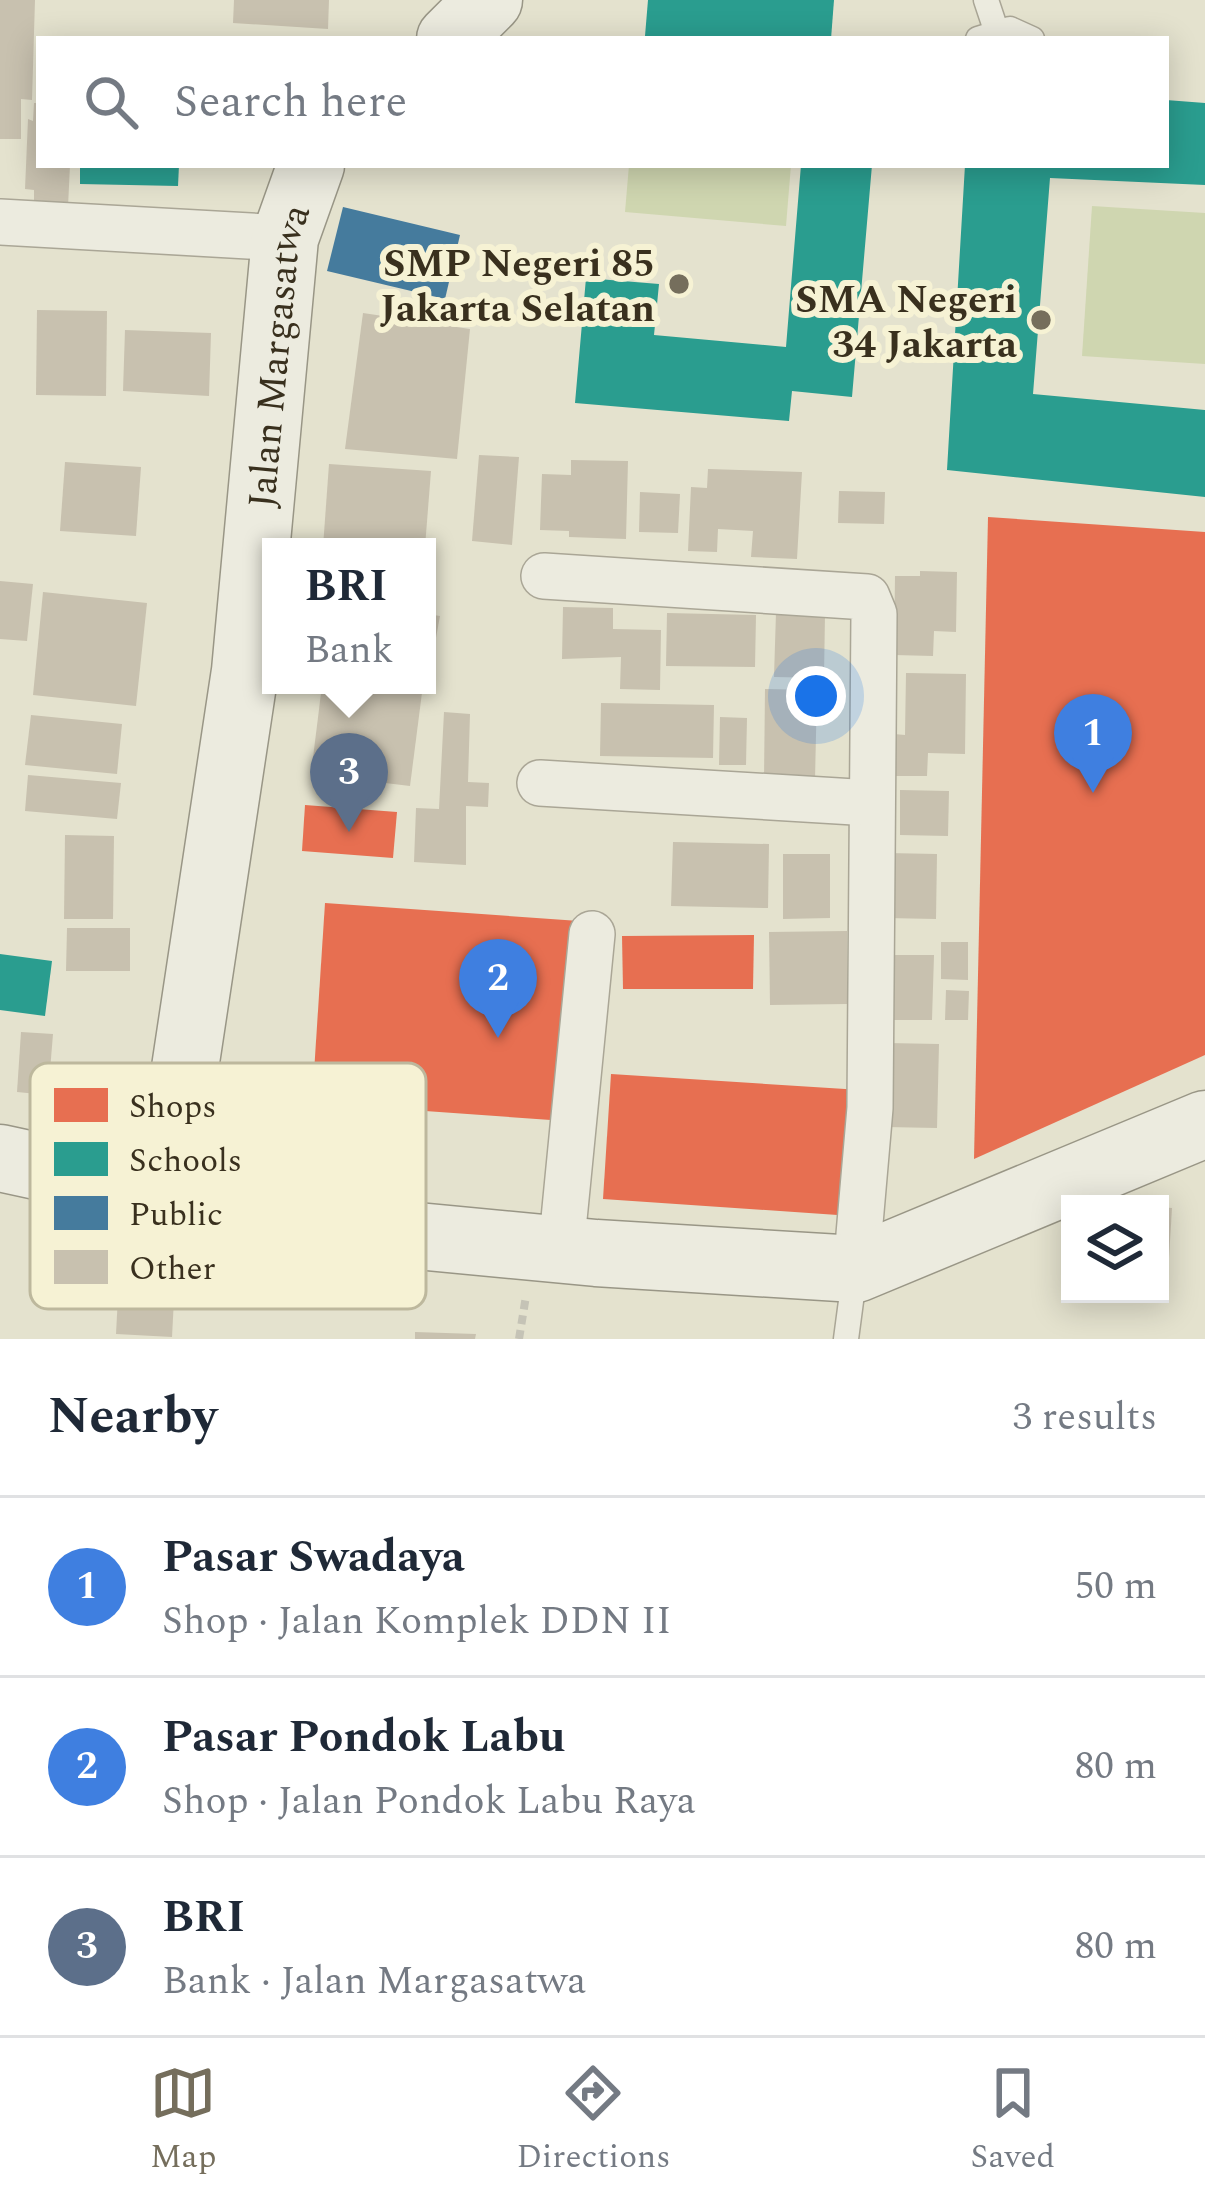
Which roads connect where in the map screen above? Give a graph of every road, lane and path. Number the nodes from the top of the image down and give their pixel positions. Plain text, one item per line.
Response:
1 (489, 0) edge
2 (986, 0) edge
3 (987, 34) edge
4 (453, 36) edge
5 (310, 168) edge
6 (0, 222) edge
7 (285, 238) junction
8 (544, 576) dead end
9 (540, 783) dead end
10 (871, 803) junction
11 (592, 934) dead end
12 (236, 1063) edge
13 (1205, 1092) edge
14 (1205, 1124) edge
15 (0, 1158) edge
16 (30, 1163) edge
17 (426, 1217) edge
18 (586, 1232) junction
19 (856, 1254) junction
20 (846, 1339) edge

1 - 4 main road
2 - 3 lane
5 - 7 main road, Jalan Margasatwa
6 - 7 street
7 - 12 main road, Jalan Margasatwa
8 - 10 street
9 - 10 street
10 - 19 street
11 - 18 street
13 - 19 main road
14 - 19 main road
15 - 16 main road
17 - 18 main road
18 - 19 main road
19 - 20 lane

